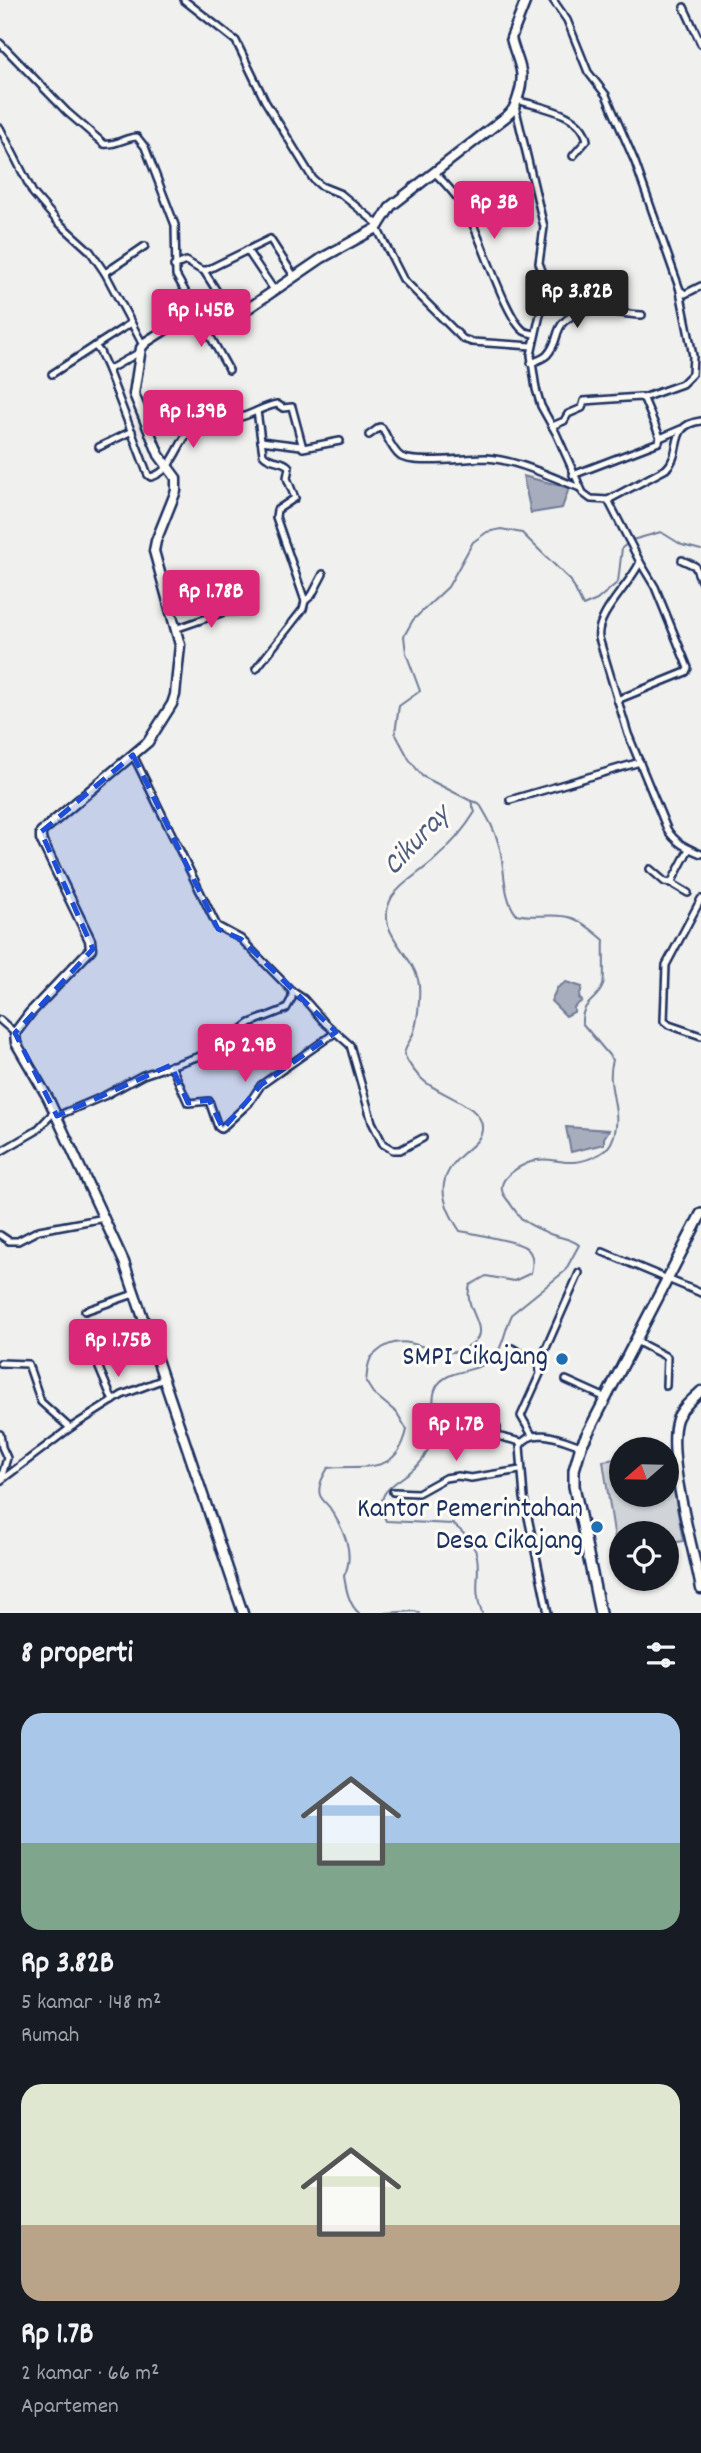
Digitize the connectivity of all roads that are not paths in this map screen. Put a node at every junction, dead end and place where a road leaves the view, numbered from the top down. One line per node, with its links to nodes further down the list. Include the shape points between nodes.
1 (184, 0): 11 (street, via 236,41 265,101 313,179 341,194)
2 (526, 0): 7 (street, via 511,38 523,73)
3 (553, 0): 20 (street, via 567,20 588,72 606,95)
4 (684, 7): 6 (street)
5 (0, 43): 14 (street, via 104,144 137,137 145,146 175,225)
6 (701, 44)
7 (516, 103): 9 (street, via 556,111 581,127 587,140); 10 (street, via 507,116); 25 (street, via 544,227 539,263 547,283)
8 (0, 128): 16 (street, via 33,192)
9 (573, 156)
10 (434, 172): 11 (street, via 391,206); 25 (street, via 469,215 518,324)
11 (378, 227): 17 (street); 27 (street, via 402,279 463,339)
12 (145, 246): 16 (street)
13 (247, 250): 15 (street); 17 (street, via 272,240); 19 (street)
14 (174, 266): 15 (street, via 186,261); 21 (street)
15 (204, 271): 23 (street)
16 (105, 273): 24 (street)
17 (294, 276): 19 (street)
18 (701, 286): 20 (street, via 685,294)
19 (274, 290): 23 (street)
20 (680, 290): 33 (street, via 694,356 692,374 682,384)
21 (196, 313): 23 (street, via 221,320); 28 (street, via 184,316); 31 (street)
22 (642, 316): 29 (street, via 585,311 562,323 547,355)
23 (234, 318)
24 (131, 323): 26 (street); 28 (street)
25 (534, 334): 27 (street)
26 (95, 346): 30 (street); 32 (street)
27 (532, 346): 29 (street)
28 (141, 348): 30 (street); 45 (street, via 134,394)
29 (531, 363): 36 (street, via 541,406)
30 (108, 370): 38 (street)
31 (229, 370)
32 (52, 374)
33 (643, 398): 36 (street, via 584,401 582,408); 40 (street)
34 (257, 411): 41 (street); 43 (street, via 278,404 292,407); 45 (street, via 234,419 226,416 198,422)
35 (701, 421): 37 (street)
36 (552, 426): 46 (street)
37 (681, 429): 40 (street); 48 (street, via 669,467)
38 (132, 431): 44 (street); 45 (street, via 148,475 160,474)
39 (369, 435): 47 (street, via 383,428 404,458 495,460)
40 (660, 438): 46 (street)
41 (261, 440): 43 (street); 53 (street, via 267,459 289,467 287,478 295,498 277,510 276,517)
42 (340, 441): 43 (street)
43 (301, 446)
44 (99, 447)
45 (167, 466): 55 (street, via 177,487 154,551)
46 (573, 475): 47 (street)
47 (580, 488): 48 (street, via 588,498)
48 (608, 500): 50 (street)
49 (682, 560): 52 (street, via 695,566)
50 (639, 562): 57 (street, via 597,629); 57 (street, via 655,587 688,668)
51 (323, 574): 53 (street)
52 (701, 581)
53 (305, 601): 56 (street)
54 (242, 611): 55 (street, via 224,612)
55 (176, 629): 58 (street, via 180,650 174,699 154,735)
56 (257, 669)
57 (617, 700): 59 (street)
58 (133, 755): 67 (street, via 216,926 239,937); 70 (street, via 41,832 91,948)
59 (640, 762): 60 (street); 61 (street, via 672,838)
60 (510, 800)
61 (689, 849): 62 (street); 64 (street)
62 (701, 854)
63 (650, 869): 64 (street)
64 (671, 883): 65 (street)
65 (688, 893)
66 (701, 899): 71 (street, via 666,965 664,1021)
67 (292, 991): 69 (street); 72 (street, via 283,1011 250,1023 215,1051)
68 (0, 1020): 70 (street)
69 (335, 1032): 72 (street, via 261,1085 221,1129 209,1101 188,1103); 74 (street, via 354,1050 372,1122 383,1144 400,1150)
70 (15, 1033): 73 (street, via 16,1043)
71 (701, 1036)
72 (171, 1065): 73 (street)
73 (55, 1114): 76 (street); 78 (street)
74 (423, 1138)
75 (0, 1142): 76 (street)
76 (2, 1151)
77 (701, 1214): 82 (main road)
78 (105, 1218): 79 (street, via 39,1230 18,1241); 84 (street)
79 (0, 1235)
80 (603, 1252): 82 (street)
81 (579, 1273): 89 (street)
82 (668, 1279): 83 (street); 86 (main road)
83 (701, 1293)
84 (134, 1294): 85 (street); 91 (street)
85 (85, 1311)
86 (636, 1341): 93 (street, via 667,1357); 95 (main road)
87 (512, 1348): 89 (street)
88 (0, 1363): 98 (street, via 29,1364 41,1402)
89 (539, 1364): 100 (street, via 540,1374 521,1416)
90 (99, 1368): 96 (street)
91 (164, 1379): 96 (street); 107 (street)
92 (566, 1380): 95 (street)
93 (667, 1387)
94 (701, 1391): 106 (street, via 680,1413 674,1440 674,1462)
95 (606, 1398): 102 (main road)
96 (113, 1401): 98 (street)
97 (445, 1416): 101 (street, via 497,1427 497,1436)
98 (70, 1427): 104 (street)
99 (0, 1434): 104 (street, via 7,1458)
100 (532, 1435): 101 (street); 102 (street)
101 (521, 1442): 103 (street)
102 (582, 1446): 109 (main road, via 574,1486)
103 (520, 1470): 105 (street, via 445,1478 418,1493); 108 (street)
104 (1, 1480)
105 (393, 1492)
106 (701, 1589)
107 (243, 1613)
108 (548, 1613)
109 (600, 1613)

